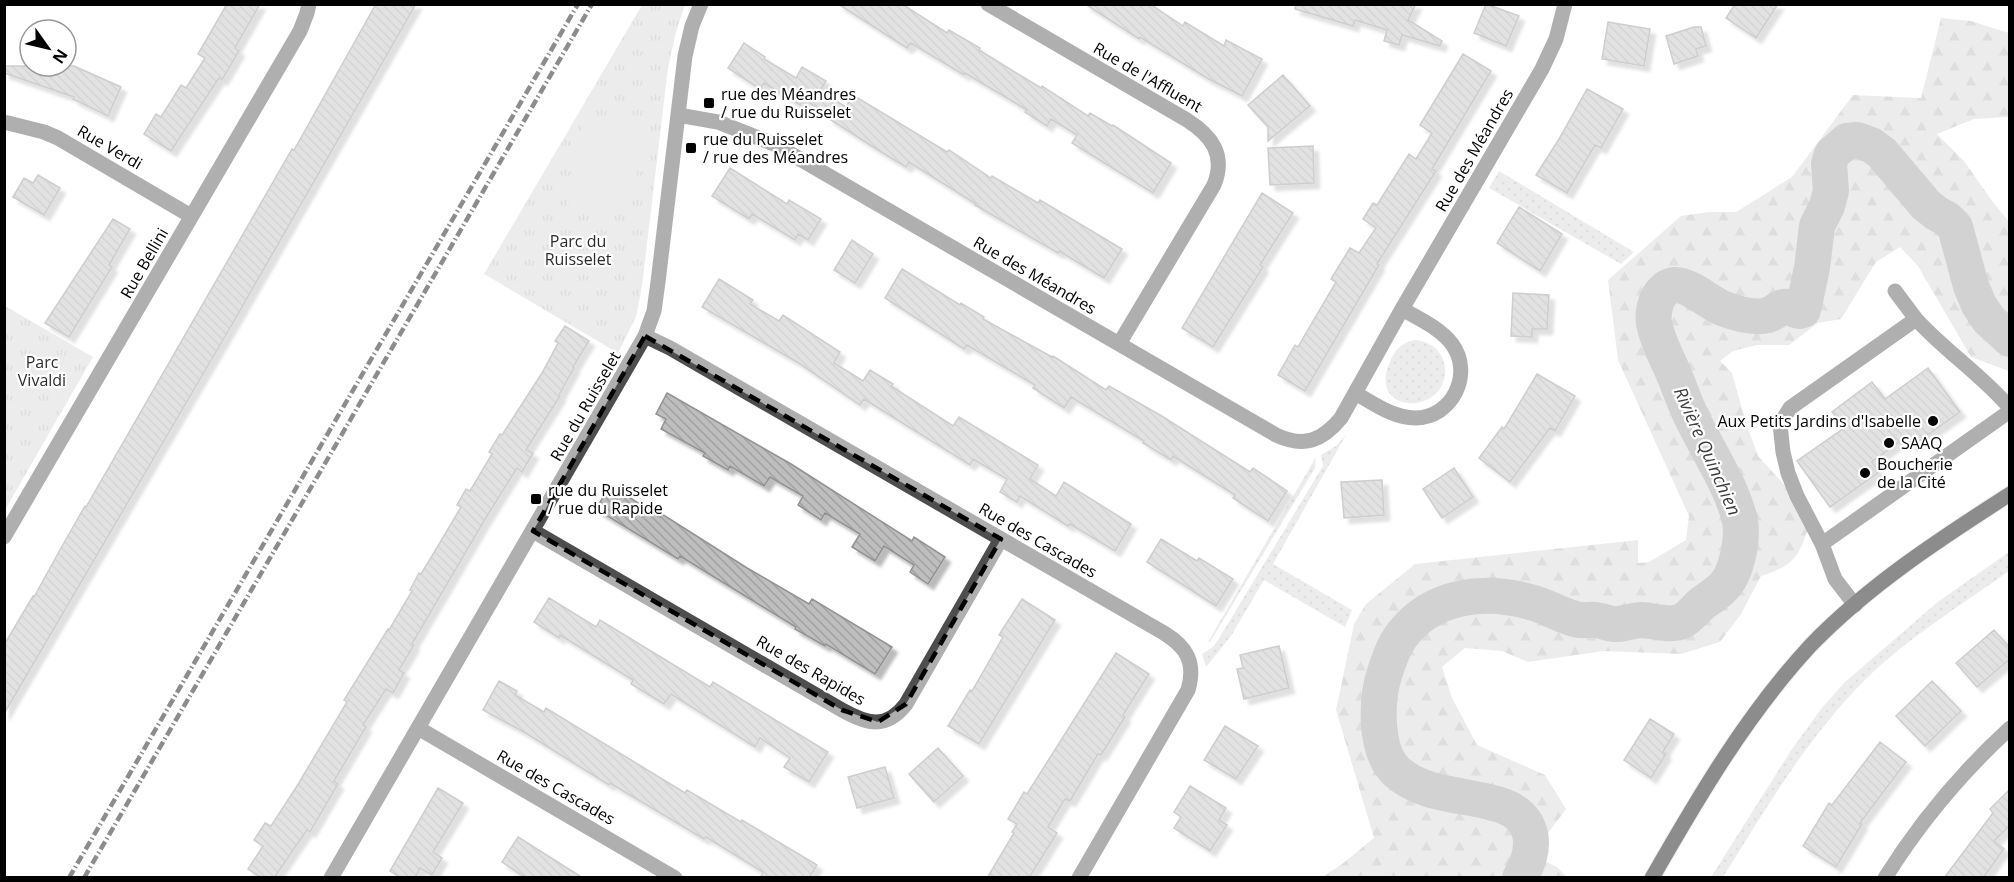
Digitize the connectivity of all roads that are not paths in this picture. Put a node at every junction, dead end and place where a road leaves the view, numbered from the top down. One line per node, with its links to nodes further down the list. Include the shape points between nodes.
1 (309, 4): 7 (street, Rue Bellini, via 300,31)
2 (701, 4): 5 (street, Rue du Ruisselet, via 685,56)
3 (1565, 4): 9 (street, Rue des Méandres, via 1556,39 1542,69)
4 (991, 5): 12 (street, Rue de l'Affluent, via 1195,125 1216,150 1218,170 1214,185)
5 (678, 115): 11 (street, Rue du Ruisselet, via 654,311); 12 (street, Rue des Méandres, via 718,122 774,144)
6 (4, 122): 7 (street, Rue Verdi, via 58,138)
7 (191, 216): 17 (street, Rue Bellini)
8 (1895, 291): 10 (street)
9 (1402, 309): 13 (street, Rue des Méandres); 13 (street, via 1453,345 1461,373 1453,398 1442,410 1414,418 1394,414)
10 (1916, 319): 14 (street); 19 (street, via 1790,408 1781,422 1788,473)
11 (645, 336): 16 (street, Rue du Ruisselet); 18 (street, Rue des Cascades)
12 (1119, 344): 13 (street, Rue des Méandres, via 1290,441 1305,442 1328,433)
13 (1355, 393)
14 (2010, 410): 19 (street)
15 (2010, 494): 20 (main road, via 1927,548)
16 (533, 531): 18 (street, Rue des Rapides, via 868,722 895,716 912,696); 21 (street, Rue du Ruisselet)
17 (4, 537)
18 (1001, 539): 25 (street, Rue des Cascades, via 1170,637 1191,665 1185,697)
19 (1822, 544): 20 (street, via 1835,579)
20 (1855, 605): 26 (main road, via 1811,646 1756,713 1708,783)
21 (418, 728): 23 (street, Rue du Ruisselet); 24 (street, Rue des Cascades)
22 (2010, 728): 27 (street, via 1944,796)
23 (331, 878)
24 (675, 878)
25 (1079, 878)
26 (1652, 878)
27 (1885, 878)

